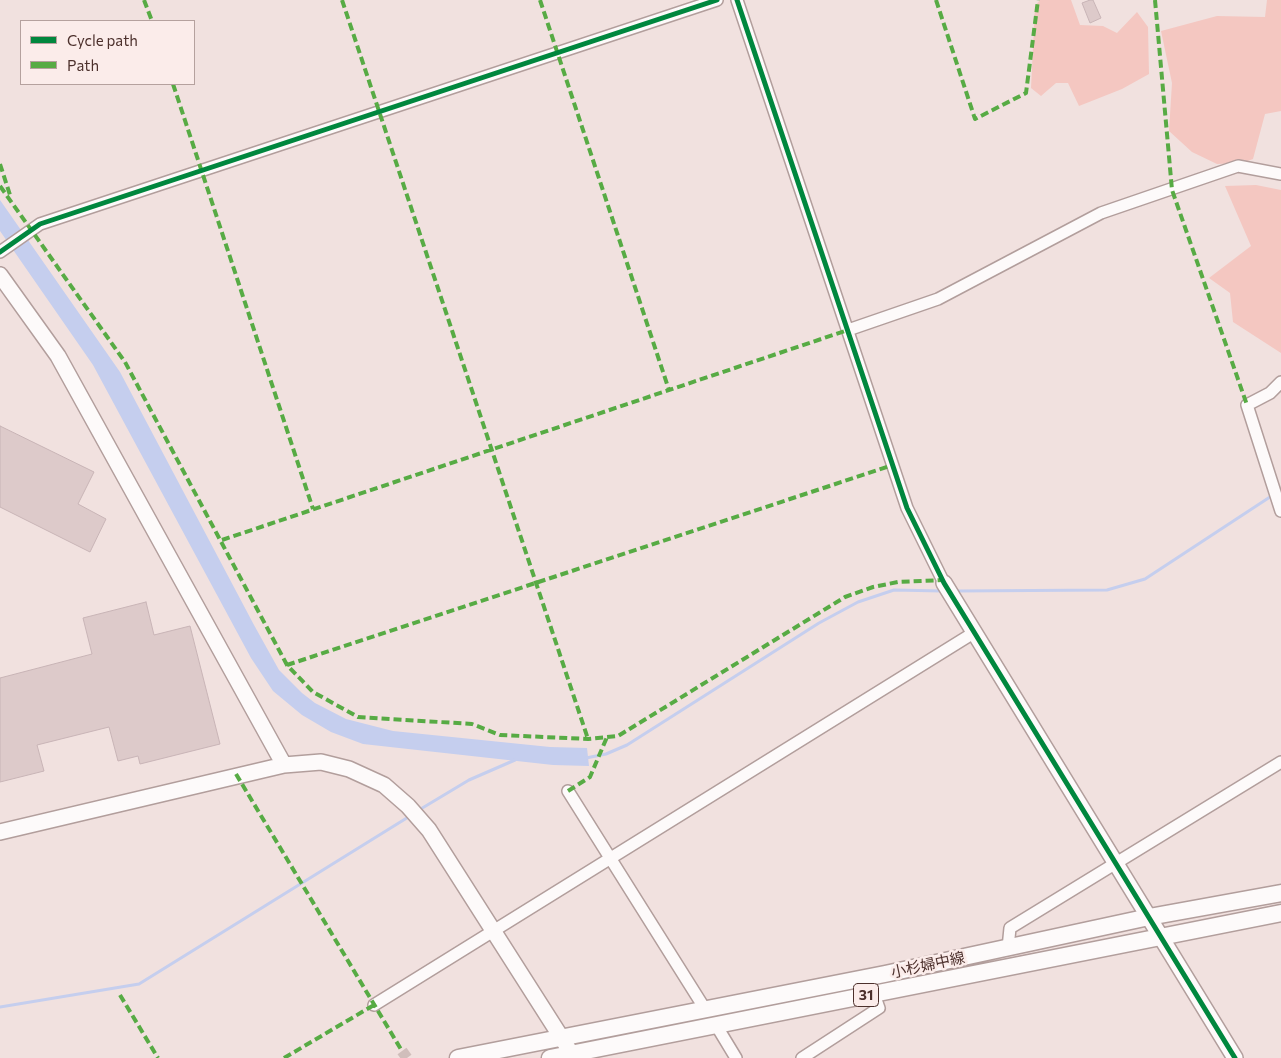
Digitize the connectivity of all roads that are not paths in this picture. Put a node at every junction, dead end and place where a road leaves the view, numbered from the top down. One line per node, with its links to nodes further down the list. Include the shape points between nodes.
1 (717, 0): 4 (street, via 40,224)
2 (737, 0): 6 (street)
3 (1281, 174): 6 (street, via 1238,166 1101,213 938,299)
4 (4, 249)
5 (0, 275): 12 (street, via 58,356)
6 (848, 330): 9 (street, via 907,508)
7 (1281, 382): 8 (street, via 1270,393 1247,405)
8 (1281, 511)
9 (944, 584): 10 (street)
10 (974, 632): 15 (street); 16 (street)
11 (1281, 762): 16 (street)
12 (284, 765): 14 (street); 20 (street, via 321,762 349,768 384,785 429,830)
13 (568, 790): 15 (street)
14 (0, 832)
15 (610, 858): 20 (street); 25 (street)
16 (1117, 863): 19 (street); 22 (street, via 1010,928)
17 (1281, 894): 19 (main road, 小杉婦中線 / 31)
18 (1281, 913): 21 (main road, 小杉婦中線 / 31)
19 (1149, 917): 21 (street); 22 (main road, 小杉婦中線 / 31)
20 (494, 931): 24 (street); 27 (street)
21 (1162, 938): 23 (main road, 小杉婦中線 / 31); 33 (street)
22 (1008, 948): 25 (main road, 小杉婦中線 / 31)
23 (874, 994): 26 (main road, 小杉婦中線 / 31); 32 (street, via 879,1008)
24 (374, 1004)
25 (705, 1009): 27 (main road, 小杉婦中線 / 31)
26 (716, 1025): 28 (main road, 小杉婦中線 / 31); 31 (street)
27 (561, 1037): 28 (street); 29 (main road, 小杉婦中線 / 31)
28 (573, 1056): 30 (main road, 小杉婦中線 / 31)
29 (458, 1058)
30 (550, 1058)
31 (736, 1058)
32 (802, 1058)
33 (1235, 1058)

